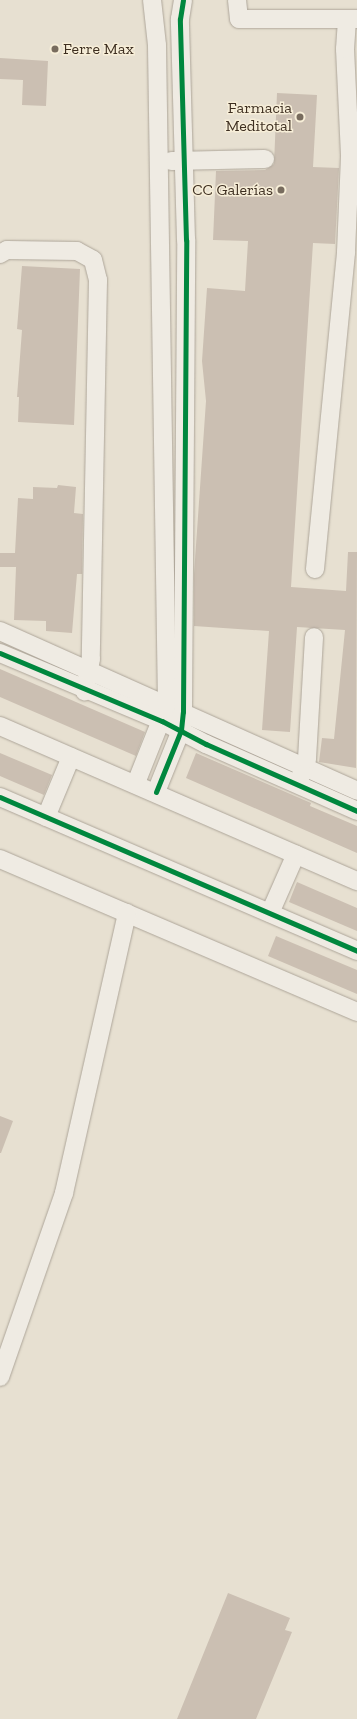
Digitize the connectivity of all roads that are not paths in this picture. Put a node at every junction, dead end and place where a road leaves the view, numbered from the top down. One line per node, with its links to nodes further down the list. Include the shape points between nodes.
1 (152, 0): 7 (street, via 157,45)
2 (184, 0): 5 (street, via 180,19)
3 (237, 0): 4 (street, via 238,19)
4 (352, 20): 9 (street, via 345,49 350,155 346,252)
5 (184, 159): 6 (street); 7 (street); 15 (street, via 186,255)
6 (265, 159)
7 (159, 163): 16 (street)
8 (0, 254): 13 (street, via 7,250 77,251 93,260 98,280)
9 (315, 569)
10 (0, 631): 13 (street)
11 (314, 637): 20 (street, via 307,759)
12 (0, 653): 14 (street)
13 (90, 672): 14 (street); 16 (street)
14 (85, 691): 16 (street)
15 (183, 712): 16 (street); 18 (street); 20 (street)
16 (164, 713): 18 (street); 21 (street)
17 (0, 726): 19 (street)
18 (181, 730): 20 (street); 23 (street)
19 (71, 757): 21 (street); 26 (street)
20 (300, 777): 22 (street); 25 (street)
21 (136, 784): 23 (street)
22 (357, 791)
23 (156, 792): 27 (street)
24 (0, 797): 26 (street)
25 (357, 811)
26 (46, 817): 31 (street)
27 (296, 854): 29 (street); 31 (street)
28 (0, 859): 30 (street)
29 (357, 881)
30 (127, 913): 33 (street); 34 (street, via 64,1193)
31 (270, 914): 32 (street)
32 (357, 951)
33 (357, 1012)
34 (0, 1377)

